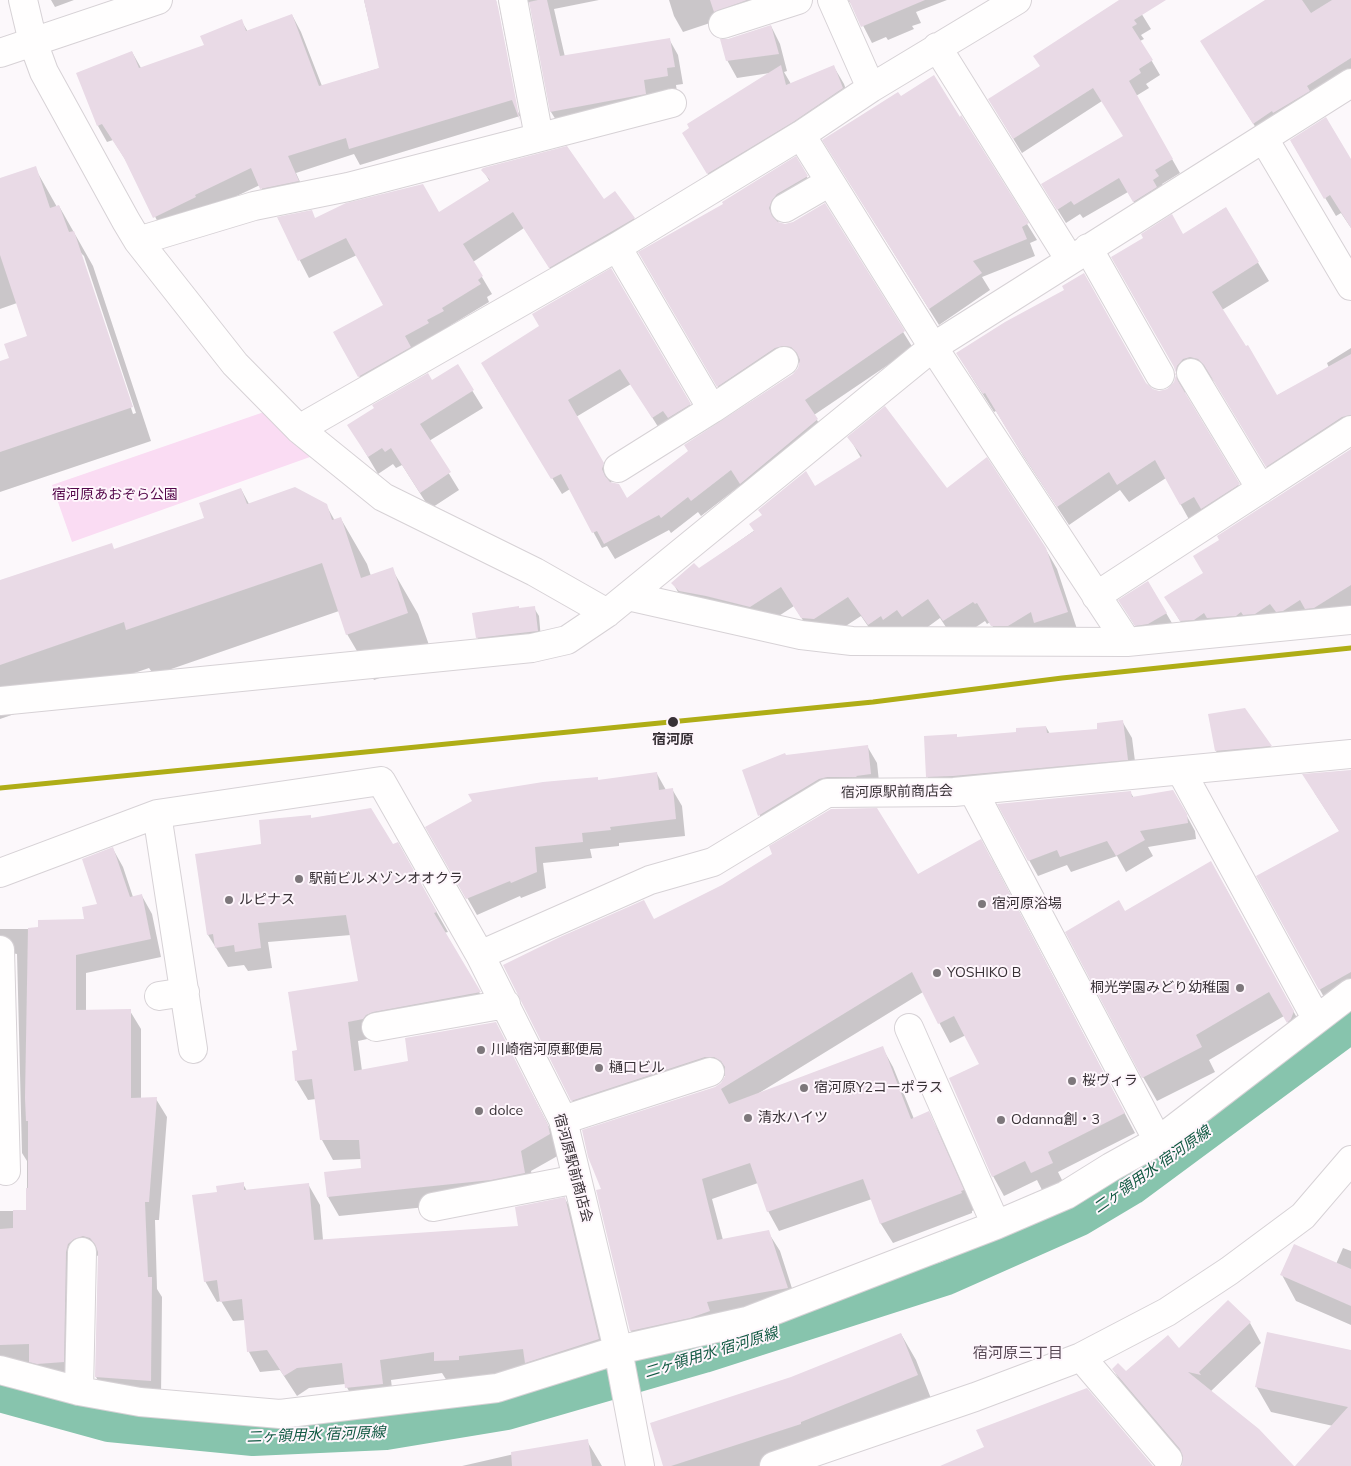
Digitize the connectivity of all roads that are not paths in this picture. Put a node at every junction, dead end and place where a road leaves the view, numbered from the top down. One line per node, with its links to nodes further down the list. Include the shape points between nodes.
1 (23, 0): 8 (street)
2 (158, 0): 8 (street)
3 (513, 0): 15 (street)
4 (798, 0): 7 (street)
5 (832, 0): 12 (street)
6 (1011, 2): 9 (street)
7 (723, 24)
8 (33, 42): 10 (street); 19 (street, via 44,72)
9 (937, 47): 12 (street); 21 (street)
10 (0, 53)
11 (1351, 83): 16 (street)
12 (871, 88): 14 (street)
13 (672, 102): 15 (street)
14 (801, 135): 17 (street); 20 (street)
15 (539, 137): 19 (street, via 348,186 254,206)
16 (1264, 139): 21 (street); 22 (street)
17 (830, 182): 18 (street); 23 (street)
18 (785, 208)
19 (138, 241): 28 (street, via 235,364)
20 (617, 247): 27 (street); 28 (street)
21 (1079, 254): 23 (street); 26 (street)
22 (1351, 286)
23 (934, 347): 32 (street); 33 (street)
24 (784, 361): 27 (street)
25 (1191, 373): 31 (street)
26 (1160, 375)
27 (712, 409): 30 (street)
28 (299, 429): 34 (street, via 383,497 535,572)
29 (1351, 430): 31 (street)
30 (618, 468)
31 (1261, 489): 33 (street)
32 (628, 596): 34 (street); 36 (street, via 801,635 852,641)
33 (1096, 596): 36 (street)
34 (607, 613): 37 (street, via 567,640 532,648)
35 (1351, 620): 36 (street)
36 (1127, 642)
37 (0, 701)
38 (1351, 754): 39 (street, 宿河原駅前商店会)
39 (1181, 770): 40 (street, 宿河原駅前商店会); 47 (street)
40 (973, 791): 44 (street, 宿河原駅前商店会, via 827,793 713,862 650,880); 53 (street)
41 (157, 814): 42 (street); 44 (street, 宿河原駅前商店会, via 381,781); 50 (street, via 172,994)
42 (0, 873)
43 (0, 950): 55 (street)
44 (480, 955): 46 (street, 宿河原駅前商店会)
45 (1351, 993): 47 (street)
46 (506, 1004): 48 (street); 52 (street, 宿河原駅前商店会)
47 (1316, 1018): 53 (street)
48 (376, 1027)
49 (909, 1028): 58 (street)
50 (194, 1049)
51 (710, 1072): 52 (street)
52 (563, 1120): 56 (street, 宿河原駅前商店会)
53 (1158, 1141): 58 (street, via 1066,1195)
54 (1351, 1160): 60 (street, via 1303,1216 1229,1271 1167,1312)
55 (6, 1171)
56 (577, 1179): 57 (street); 61 (street, 宿河原駅前商店会)
57 (432, 1207)
58 (996, 1225): 61 (street, via 747,1321)
59 (82, 1252): 63 (street)
60 (1081, 1357): 64 (street); 66 (street)
61 (620, 1358): 63 (street, via 497,1388 280,1414 140,1402); 65 (street, 宿河原駅前商店会)
62 (0, 1370): 63 (street)
63 (78, 1391)
64 (1168, 1459)
65 (640, 1466)
66 (774, 1466)

